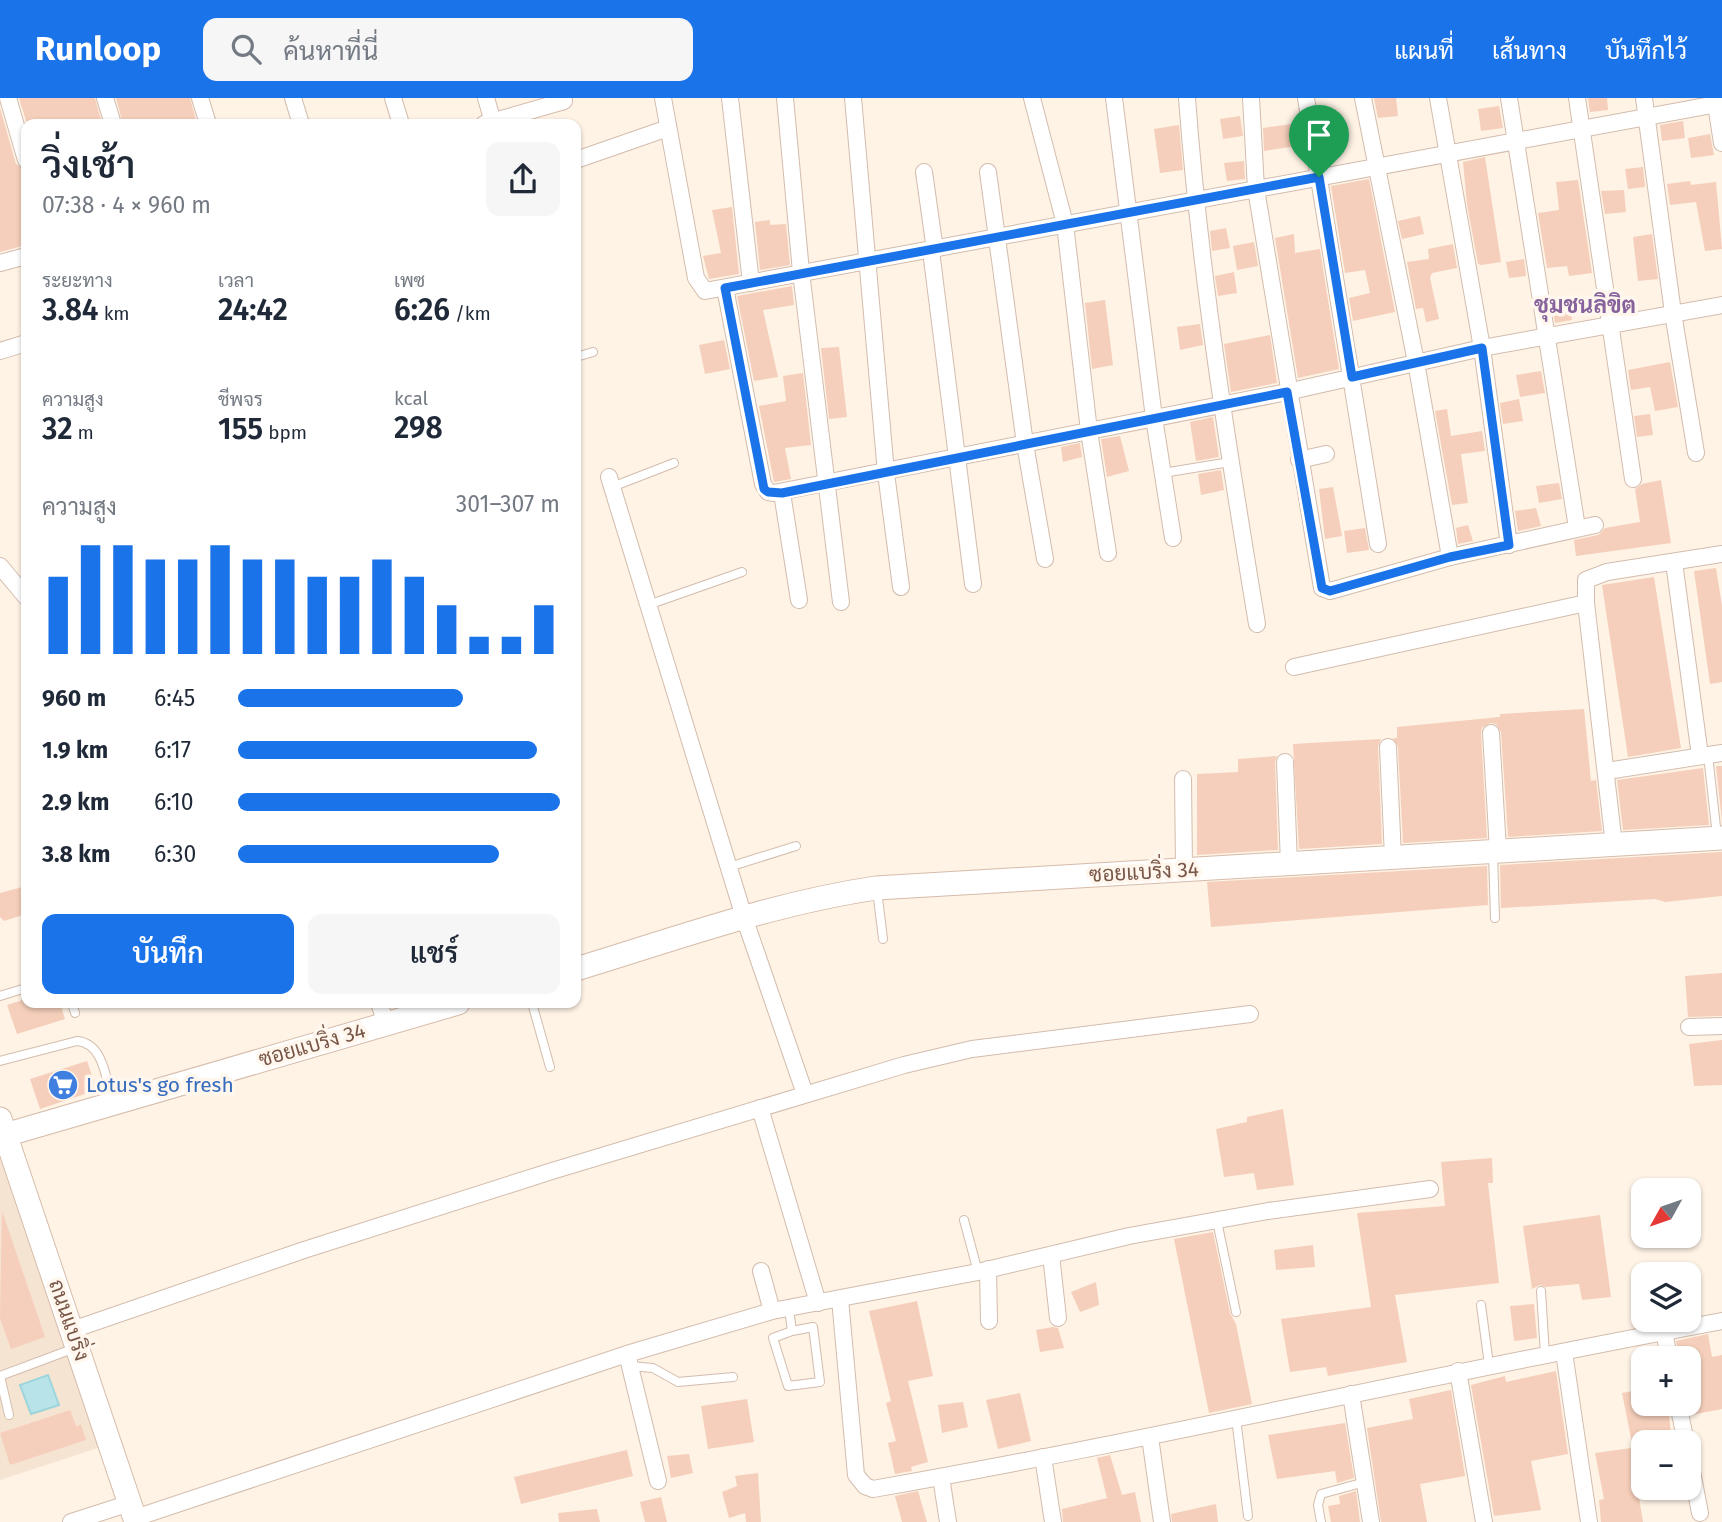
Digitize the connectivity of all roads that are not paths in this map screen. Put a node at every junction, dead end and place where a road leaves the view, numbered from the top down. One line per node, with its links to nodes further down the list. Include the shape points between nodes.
1 (8, 98): 33 (street)
2 (105, 98): 24 (street)
3 (200, 98): 25 (street)
4 (293, 98): 26 (street)
5 (393, 98): 27 (street)
6 (486, 98): 28 (street)
7 (663, 98): 31 (street)
8 (730, 98): 51 (street)
9 (785, 98): 50 (street)
10 (853, 98): 48 (street)
11 (1032, 98): 44 (street)
12 (1114, 98): 43 (street)
13 (1187, 98): 42 (street)
14 (1251, 98): 41 (street)
15 (1306, 98): 40 (street)
16 (1363, 98): 37 (street)
17 (1438, 98): 35 (street)
18 (1509, 98): 32 (street)
19 (1577, 98): 30 (street)
20 (1644, 98): 23 (street)
21 (564, 101): 29 (street)
22 (1718, 102): 23 (street); 34 (street)
23 (1647, 116): 30 (street); 54 (street)
24 (111, 119)
25 (206, 119)
26 (299, 119)
27 (399, 119)
28 (489, 119)
29 (503, 119)
30 (1580, 127): 32 (street); 55 (street)
31 (668, 128): 36 (street); 52 (street, via 697,283 705,291)
32 (1514, 140): 35 (street); 56 (street)
33 (21, 143)
34 (1722, 144)
35 (1447, 152): 37 (street); 58 (street)
36 (581, 158)
37 (1378, 166): 40 (street); 62 (street)
38 (924, 172): 46 (street)
39 (988, 172): 45 (street)
40 (1319, 177): 41 (street); 63 (street)
41 (1256, 189): 42 (street); 64 (street)
42 (1194, 201): 43 (street); 65 (street)
43 (1129, 213): 44 (street); 66 (street)
44 (1065, 224): 45 (street); 67 (street)
45 (998, 238): 46 (street); 68 (street)
46 (933, 250): 48 (street); 71 (street)
47 (21, 257): 49 (street)
48 (866, 262): 50 (street); 76 (street)
49 (0, 263)
50 (801, 272): 51 (street); 79 (street)
51 (751, 283): 52 (street)
52 (725, 288): 80 (street, via 763,484 768,492)
53 (1722, 305): 54 (street)
54 (1673, 313): 55 (street); 69 (street)
55 (1610, 325): 56 (street); 77 (street)
56 (1546, 337): 58 (street); 82 (street)
57 (21, 345): 59 (street)
58 (1482, 348): 62 (street); 85 (street)
59 (0, 351)
60 (593, 352): 61 (lane)
61 (581, 356)
62 (1416, 362): 63 (street); 88 (street)
63 (1352, 377): 64 (street); 84 (street)
64 (1287, 392): 65 (street); 72 (street)
65 (1221, 404): 66 (street); 73 (street)
66 (1154, 418): 67 (street); 75 (street)
67 (1088, 431): 68 (street); 86 (street)
68 (1025, 444): 71 (street); 89 (street)
69 (1696, 453)
70 (1326, 454): 72 (street)
71 (955, 457): 76 (street); 93 (street)
72 (1299, 460): 88 (street, via 1319,581 1326,591)
73 (1230, 462): 75 (lane); 100 (street)
74 (674, 463): 78 (lane)
75 (1163, 472): 83 (street)
76 (886, 473): 79 (street); 94 (street)
77 (1633, 479)
78 (610, 482): 99 (street)
79 (825, 484): 80 (street); 97 (street)
80 (782, 493): 96 (street)
81 (1595, 525): 82 (street)
82 (1577, 528): 85 (street)
83 (1173, 538)
84 (1378, 544)
85 (1509, 545): 88 (street)
86 (1108, 553)
87 (1722, 554): 90 (street)
88 (1450, 557)
89 (1045, 559)
90 (1674, 562): 98 (street, via 1595,574 1586,580); 104 (street)
91 (0, 566): 95 (street)
92 (743, 572): 99 (lane)
93 (973, 584)
94 (901, 587)
95 (21, 591)
96 (799, 600)
97 (841, 602)
98 (1586, 603): 101 (street); 106 (street)
99 (648, 605): 114 (street)
100 (1257, 624)
101 (1294, 667)
102 (1491, 733): 111 (street)
103 (1388, 747): 112 (street)
104 (1710, 755): 106 (street); 108 (lane)
105 (1285, 762): 113 (street)
106 (1607, 771): 109 (street)
107 (1183, 779): 115 (street)
108 (1720, 839): 109 (street, ซอยแบริ่ง 34)
109 (1614, 845): 111 (street, ซอยแบริ่ง 34)
110 (796, 846): 114 (lane)
111 (1496, 851): 112 (street, ซอยแบริ่ง 34); 118 (lane)
112 (1393, 857): 113 (street, ซอยแบริ่ง 34)
113 (1289, 863): 115 (street, ซอยแบริ่ง 34)
114 (729, 867): 117 (street)
115 (1184, 869): 116 (street, ซอยแบริ่ง 34)
116 (876, 888): 117 (street, ซอยแบริ่ง 34); 119 (lane)
117 (744, 917): 120 (street, ซอยแบริ่ง 34); 133 (street)
118 (1495, 918)
119 (883, 939)
120 (581, 967)
121 (21, 990): 122 (lane)
122 (0, 996)
123 (74, 1008): 126 (lane)
124 (420, 1008): 127 (street, ซอยแบริ่ง 34)
125 (533, 1008): 132 (lane)
126 (75, 1013)
127 (382, 1013): 134 (street, ซอยแบริ่ง 34)
128 (1250, 1014): 133 (street, via 972,1049)
129 (1722, 1026): 130 (street)
130 (1689, 1027)
131 (0, 1061): 134 (lane, via 86,1041 99,1055)
132 (550, 1067)
133 (805, 1094): 135 (street)
134 (113, 1104): 136 (street, ซอยแบริ่ง 34)
135 (760, 1108): 145 (street); 155 (street, via 304,1250)
136 (3, 1127): 155 (street, ถนนแบริ่ง)
137 (1430, 1189): 139 (street)
138 (964, 1220): 142 (lane)
139 (1217, 1221): 140 (street); 148 (lane)
140 (1051, 1255): 142 (street); 149 (street)
141 (761, 1271): 147 (street)
142 (983, 1271): 144 (street); 150 (street)
143 (1541, 1292): 157 (lane)
144 (839, 1299): 145 (street); 168 (street, via 856,1475 873,1489)
145 (818, 1303): 147 (street)
146 (1482, 1305): 159 (lane)
147 (780, 1310): 153 (lane); 158 (street)
148 (1236, 1312)
149 (1058, 1318)
150 (989, 1321)
151 (1722, 1321): 152 (street)
152 (1701, 1322)
153 (792, 1331): 153 (lane, via 813,1327 820,1382 788,1386 773,1338)
154 (1637, 1332): 156 (street)
155 (75, 1338): 161 (lane); 173 (street, ถนนแบริ่ง)
156 (1564, 1352): 157 (street); 182 (street)
157 (1545, 1355): 159 (street)
158 (628, 1360): 162 (lane, via 678,1382); 169 (street); 173 (street)
159 (1489, 1365): 160 (street)
160 (1458, 1371): 163 (street); 181 (street)
161 (0, 1376): 164 (lane)
162 (733, 1377)
163 (1351, 1394): 165 (street); 170 (street)
164 (9, 1415)
165 (1236, 1418): 166 (street); 174 (lane)
166 (1150, 1437): 167 (street); 178 (street)
167 (1043, 1457): 168 (street); 177 (street)
168 (940, 1477): 176 (street)
169 (658, 1481)
170 (1365, 1482): 179 (lane, via 1321,1494); 180 (street)
171 (1697, 1500): 172 (street)
172 (1700, 1513)
173 (134, 1514): 175 (street)
174 (1248, 1516)
175 (71, 1522)
176 (948, 1522)
177 (1053, 1522)
178 (1162, 1522)
179 (1321, 1522)
180 (1371, 1522)
181 (1484, 1522)
182 (1589, 1522)

